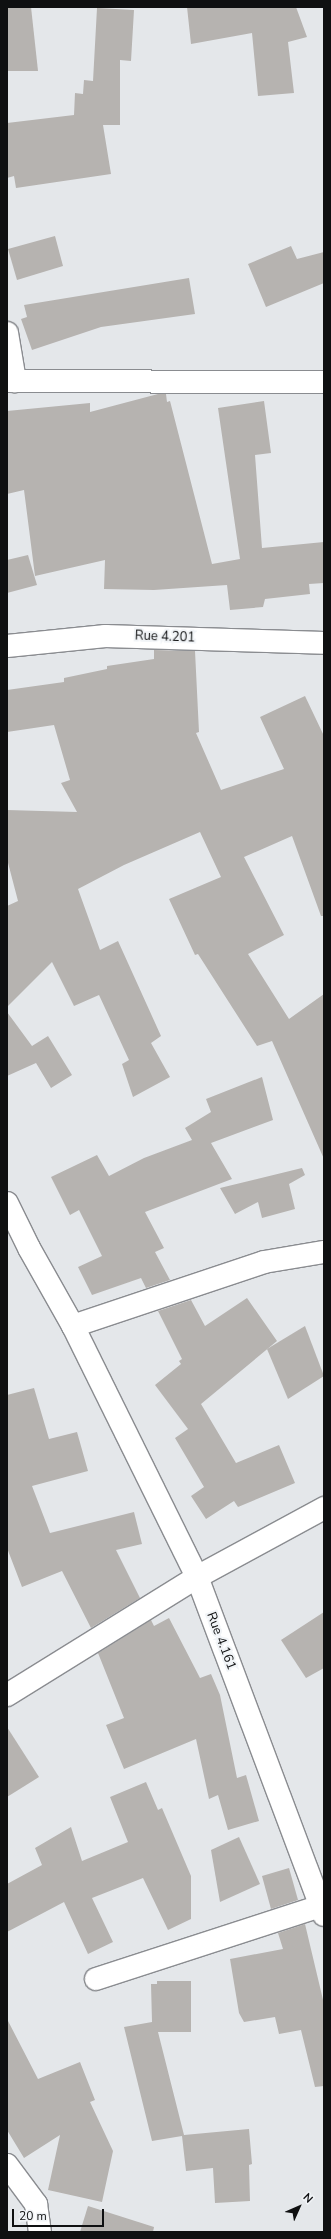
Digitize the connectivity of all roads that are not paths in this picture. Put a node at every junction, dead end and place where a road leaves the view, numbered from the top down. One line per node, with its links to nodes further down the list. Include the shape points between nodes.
1 (7, 333): 2 (street)
2 (11, 381): 3 (street)
3 (324, 382)
4 (324, 643): 5 (street, Rue 4.201, via 105,636)
5 (7, 646)
6 (7, 1202): 8 (street, Rue 4.161, via 29,1248)
7 (324, 1252): 8 (street, via 264,1262)
8 (73, 1326): 10 (street, Rue 4.161)
9 (324, 1508): 10 (street)
10 (197, 1577): 11 (street); 12 (street, Rue 4.161)
11 (7, 1695)
12 (322, 1910): 13 (street)
13 (96, 1979)
14 (7, 2165): 15 (street, via 36,2204)
15 (40, 2232)

